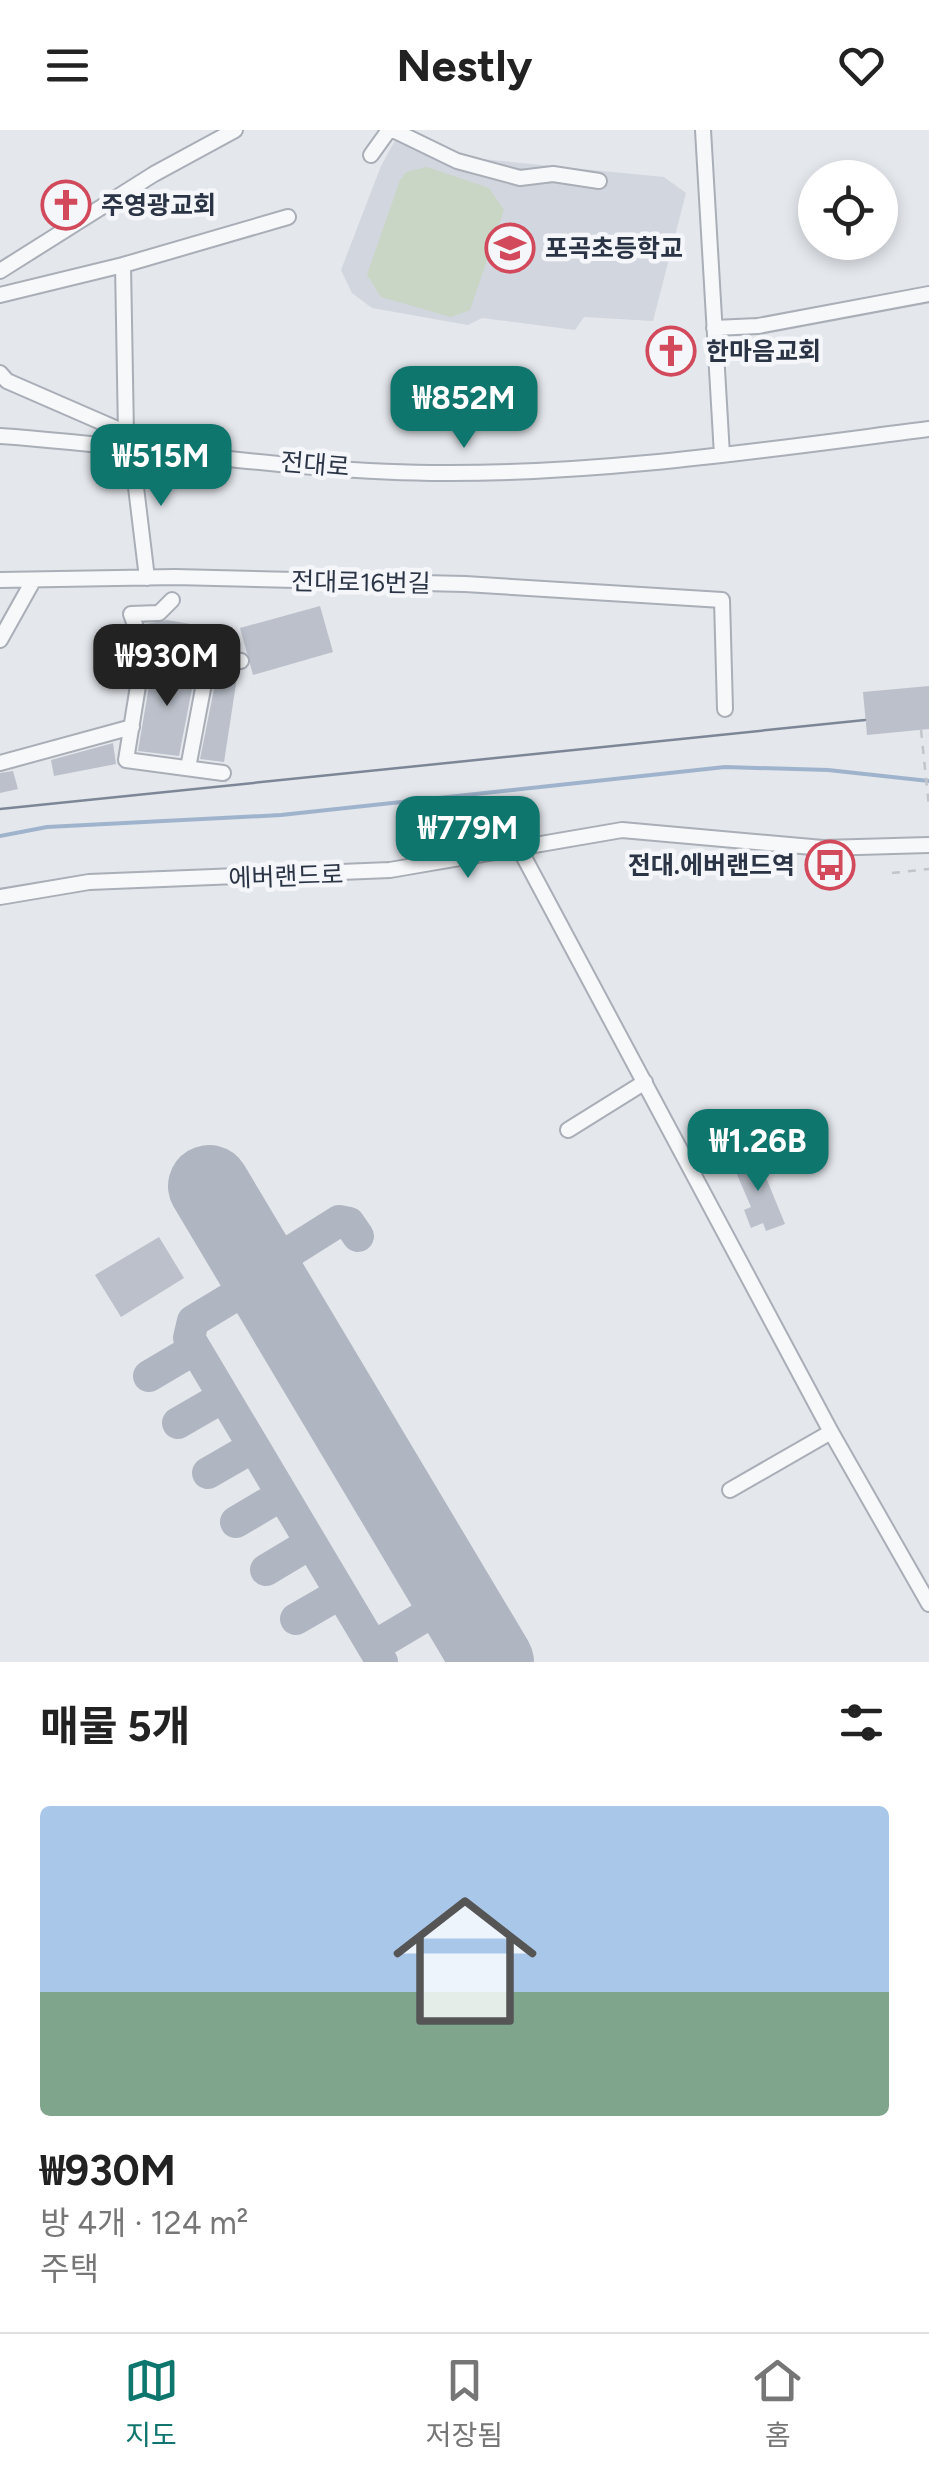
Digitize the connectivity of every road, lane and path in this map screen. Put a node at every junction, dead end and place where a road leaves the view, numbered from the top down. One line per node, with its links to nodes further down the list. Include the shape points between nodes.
1 (235, 130): 8 (street)
2 (391, 130): 4 (street); 5 (street, via 457,161 520,178 553,174)
3 (702, 130): 11 (street)
4 (372, 155)
5 (599, 182)
6 (288, 217): 7 (street)
7 (123, 265): 9 (street); 15 (street)
8 (0, 271)
9 (0, 294)
10 (929, 294): 11 (street, via 773,324)
11 (714, 328): 16 (street)
12 (0, 373): 15 (street)
13 (929, 430): 16 (street, 전대로)
14 (0, 436): 15 (street, 전대로)
15 (129, 440): 16 (street, 전대로, via 184,452 428,473); 17 (street)
16 (722, 455)
17 (148, 578): 19 (street, 전대로16번길); 25 (street, 전대로16번길, via 465,584 722,600)
18 (0, 580): 19 (street, 전대로16번길)
19 (33, 581): 21 (street)
20 (172, 600): 22 (street, via 159,613 130,614)
21 (0, 640)
22 (144, 649): 23 (street); 26 (street)
23 (208, 657): 24 (street); 29 (street)
24 (241, 661)
25 (725, 709)
26 (132, 728): 28 (street); 29 (street, via 126,760)
27 (921, 730): 31 (path)
28 (0, 763)
29 (188, 768): 30 (street)
30 (223, 772)
31 (929, 807)
32 (929, 845): 33 (street, 에버랜드로, via 824,848 622,830)
33 (518, 846): 36 (street, 에버랜드로, via 390,870 89,882); 37 (street)
34 (929, 868): 35 (path)
35 (892, 872)
36 (0, 897)
37 (646, 1082): 38 (street); 39 (street)
38 (568, 1130)
39 (831, 1432): 40 (street); 41 (street)
40 (730, 1490)
41 (929, 1604)

